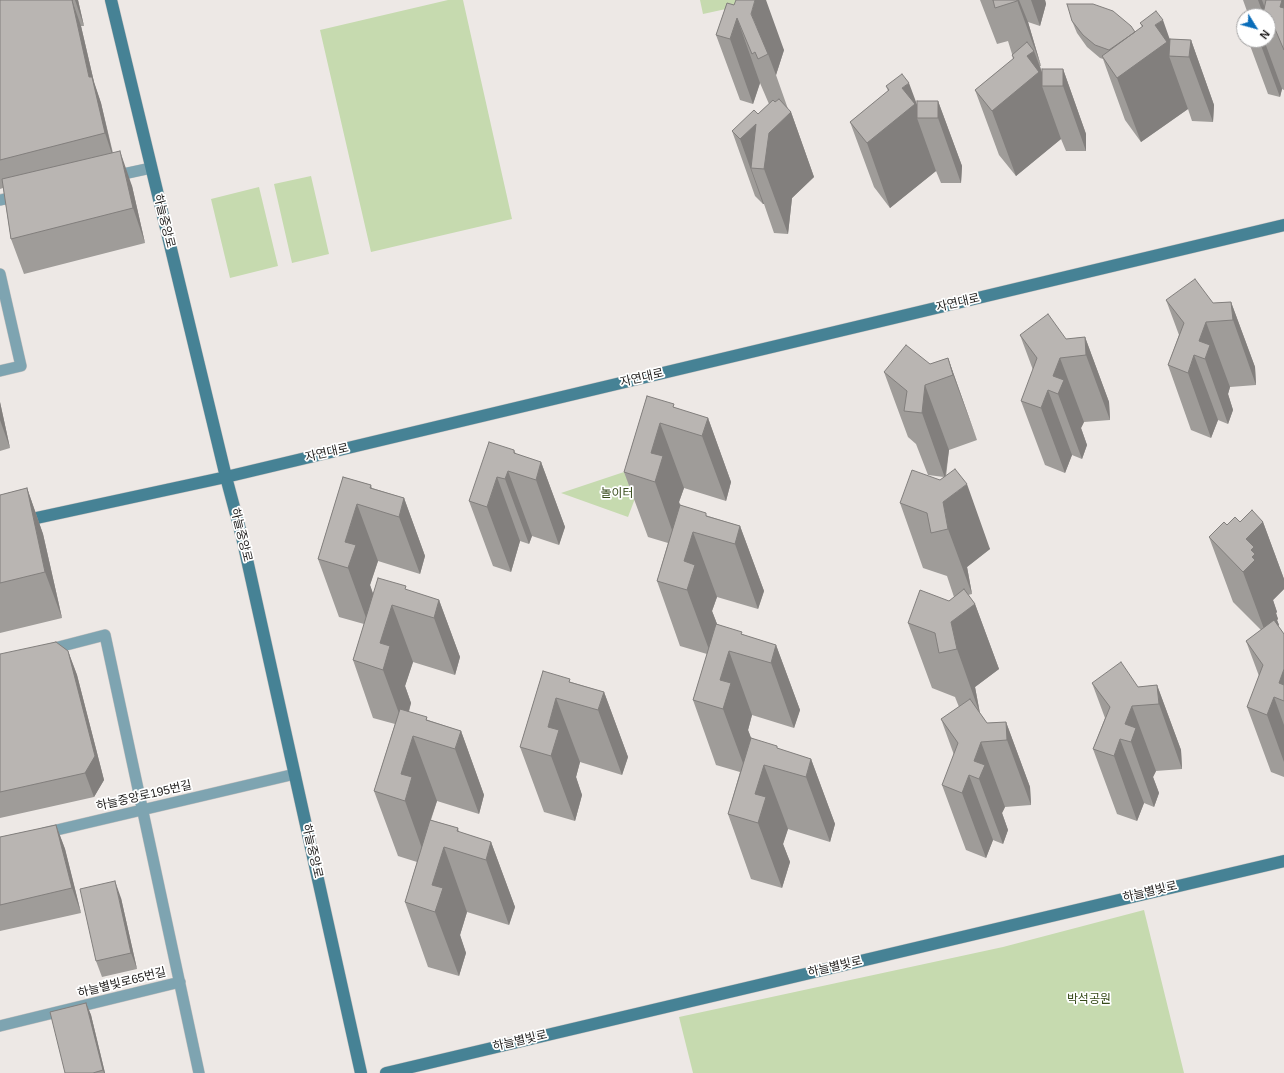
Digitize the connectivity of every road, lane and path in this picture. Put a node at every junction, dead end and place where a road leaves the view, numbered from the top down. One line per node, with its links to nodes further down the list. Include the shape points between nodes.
1 (111, 0): 2 (street, 하늘중앙로)
2 (151, 168): 3 (street); 9 (street, 하늘중앙로)
3 (106, 177)
4 (30, 194): 5 (street)
5 (0, 200)
6 (1284, 226): 9 (street, 자연대로)
7 (0, 274): 8 (street, via 21,366)
8 (0, 371)
9 (226, 477): 10 (street, 자연대로); 12 (street, 하늘중앙로, via 242,537)
10 (0, 526)
11 (38, 652): 13 (street, via 105,635)
12 (295, 774): 13 (street, 하늘중앙로195번길); 19 (street, 하늘중앙로)
13 (142, 810): 14 (street, 하늘중앙로195번길); 16 (street)
14 (30, 836)
15 (1284, 861): 20 (street, 하늘별빛로)
16 (180, 982): 17 (street, 하늘별빛로65번길); 18 (street)
17 (0, 1026)
18 (199, 1073)
19 (361, 1073)
20 (386, 1073)

